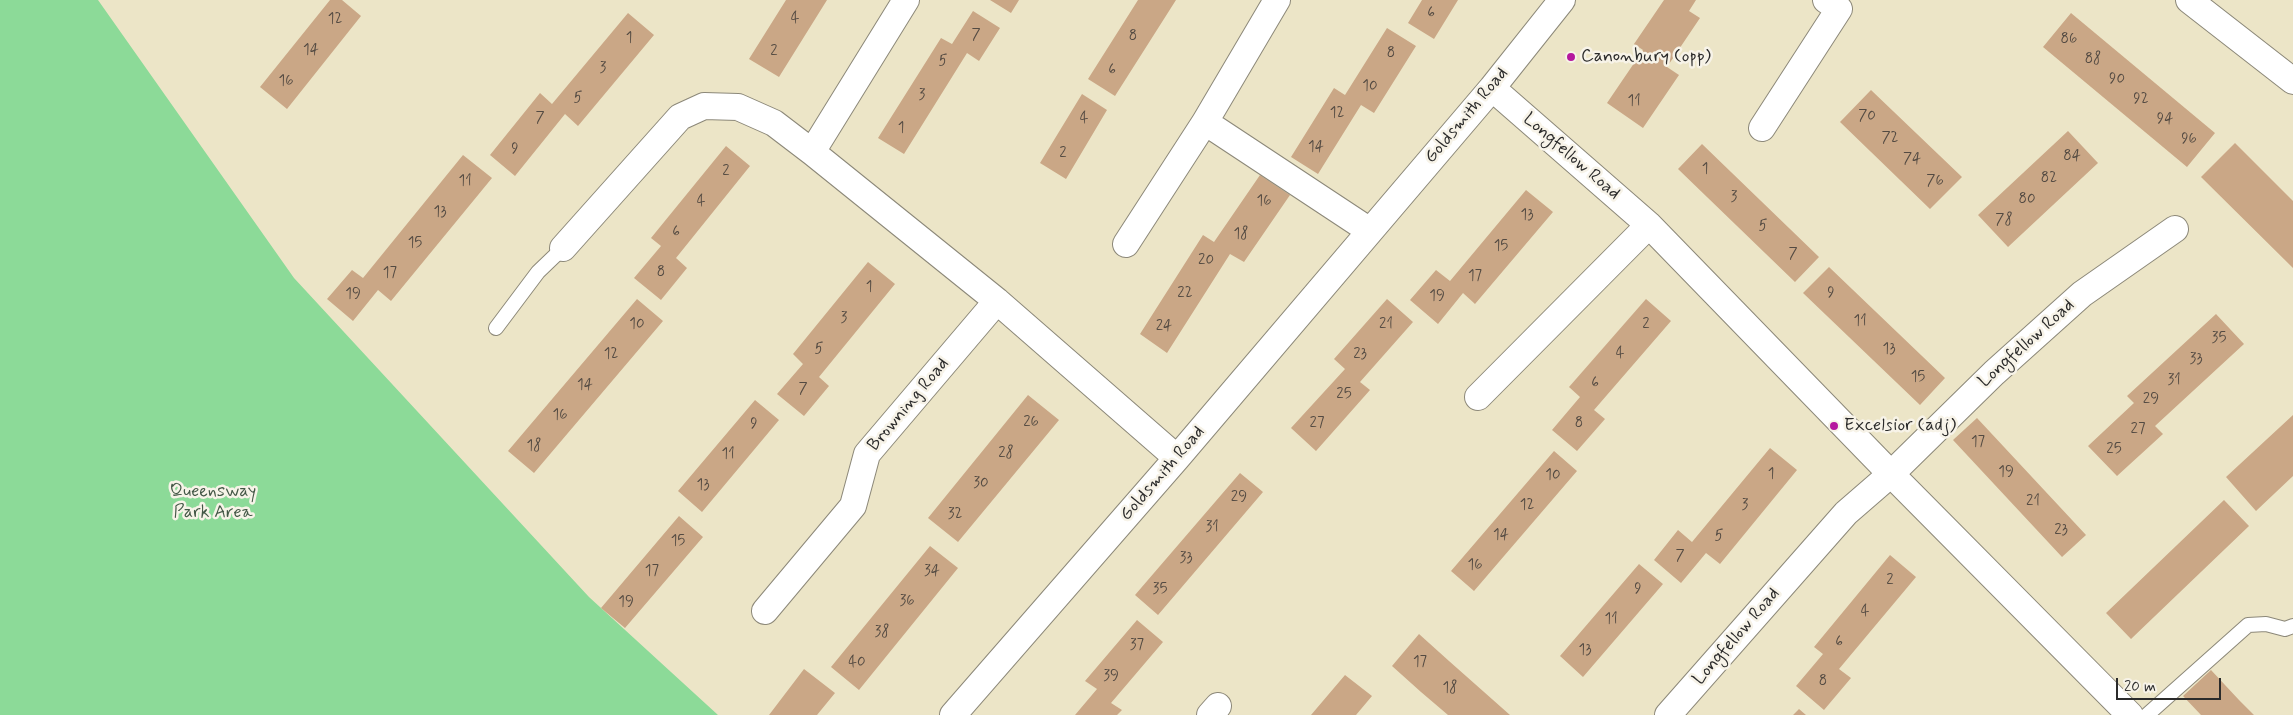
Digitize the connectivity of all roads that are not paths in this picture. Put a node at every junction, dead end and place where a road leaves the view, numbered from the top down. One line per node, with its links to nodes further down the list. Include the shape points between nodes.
1 (906, 0): 10 (street)
2 (1277, 0): 8 (street)
3 (1562, 0): 7 (street, Goldsmith Road)
4 (1826, 0): 9 (street, via 1839,9)
5 (2191, 1): 6 (street)
6 (2293, 81)
7 (1492, 88): 11 (street, Longfellow Road); 13 (street, Goldsmith Road)
8 (1205, 122): 13 (street); 14 (street)
9 (1762, 128)
10 (812, 152): 15 (street, via 774,123 738,107 704,106 680,117); 16 (street)
11 (1649, 225): 18 (street); 20 (street, Longfellow Road)
12 (2175, 229): 20 (street, Longfellow Road, via 2082,294 1994,373)
13 (1370, 230): 19 (street, Goldsmith Road)
14 (1126, 244)
15 (563, 248): 17 (lane, via 538,272)
16 (997, 301): 19 (street); 21 (street, Browning Road, via 867,454 853,506)
17 (496, 328)
18 (1478, 397)
19 (1177, 458): 23 (street, Goldsmith Road)
20 (1891, 474): 24 (street, Longfellow Road, via 1846,513); 25 (street, Longfellow Road)
21 (765, 611)
22 (2293, 626): 26 (lane, via 2285,629 2248,624)
23 (953, 715)
24 (1668, 715)
25 (2130, 715)
26 (2147, 715)

